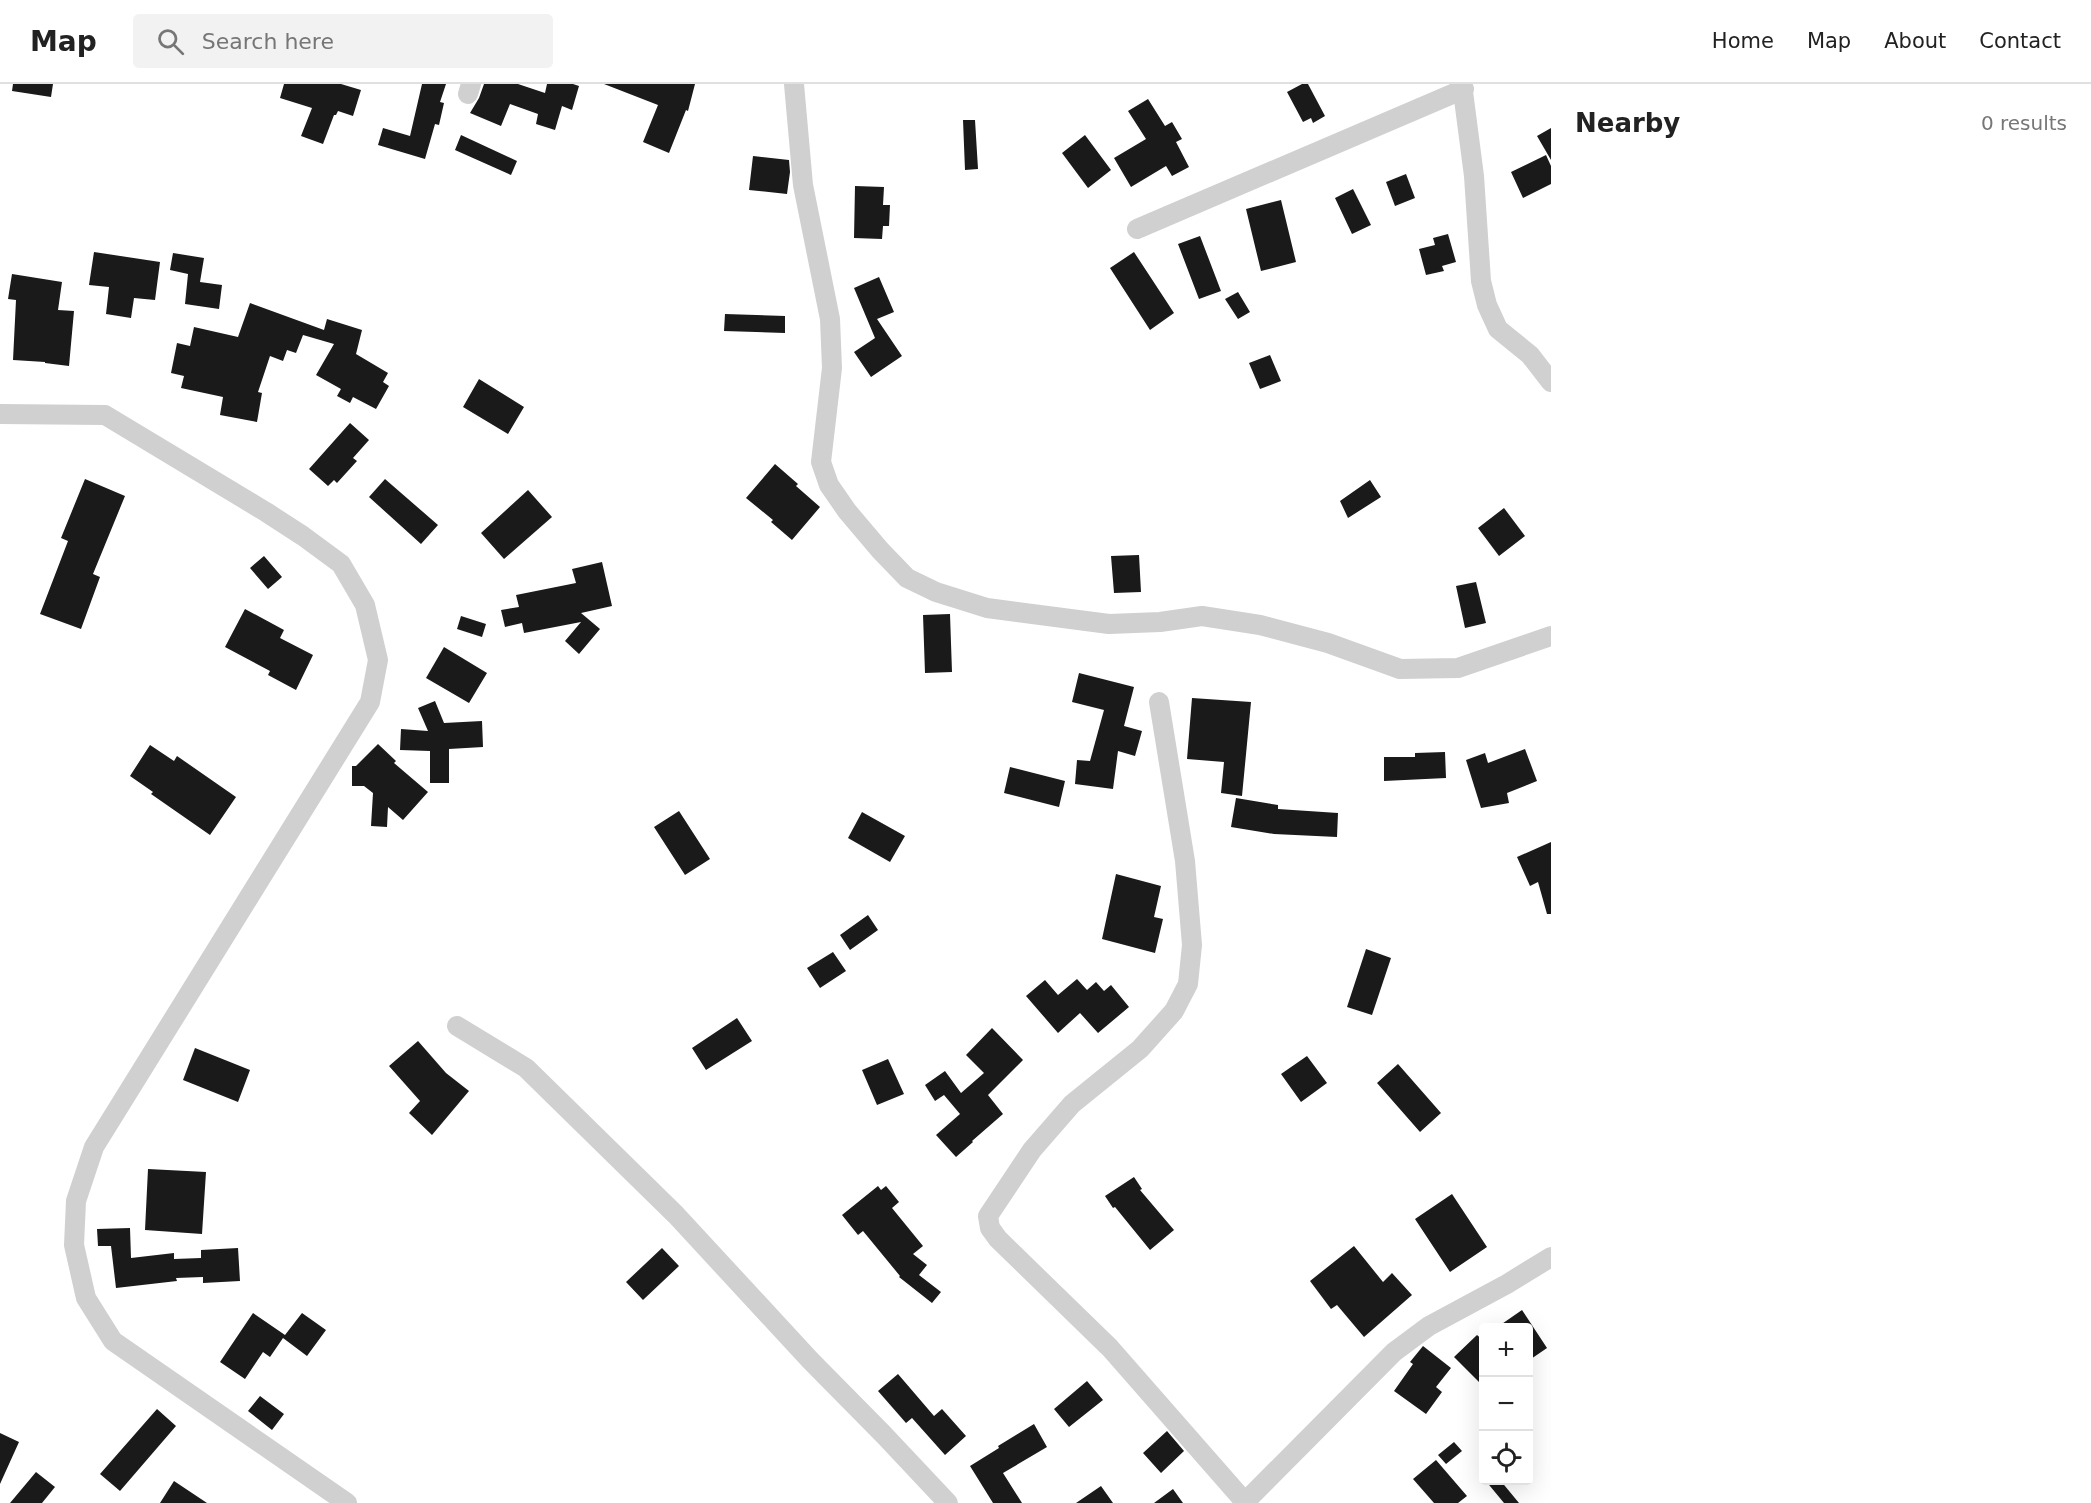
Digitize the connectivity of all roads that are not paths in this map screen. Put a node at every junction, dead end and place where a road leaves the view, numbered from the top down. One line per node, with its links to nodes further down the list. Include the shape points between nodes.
1 (794, 84): 6 (street, via 802,185 830,319 832,368 821,462 829,485 847,511 907,578 987,608 1109,624 1202,616 1260,625 1328,643 1400,669 1458,668)
2 (1463, 87): 3 (street); 4 (street, via 1481,281 1487,305 1498,329 1530,355)
3 (1137, 229)
4 (1551, 382)
5 (0, 414): 10 (street, via 105,415 303,536 341,564 365,605 378,660 370,702 94,1147 76,1201 74,1245 86,1298 113,1341)
6 (1551, 636)
7 (1159, 702): 12 (street, via 1185,861 1192,945 1188,984 1174,1011 1140,1049 1072,1104 1032,1150 988,1216 998,1239 1110,1348)
8 (457, 1026): 11 (street, via 526,1068 676,1215)
9 (1551, 1257): 12 (street, via 1429,1326 1394,1352)
10 (347, 1503)
11 (948, 1503)
12 (1244, 1503)

